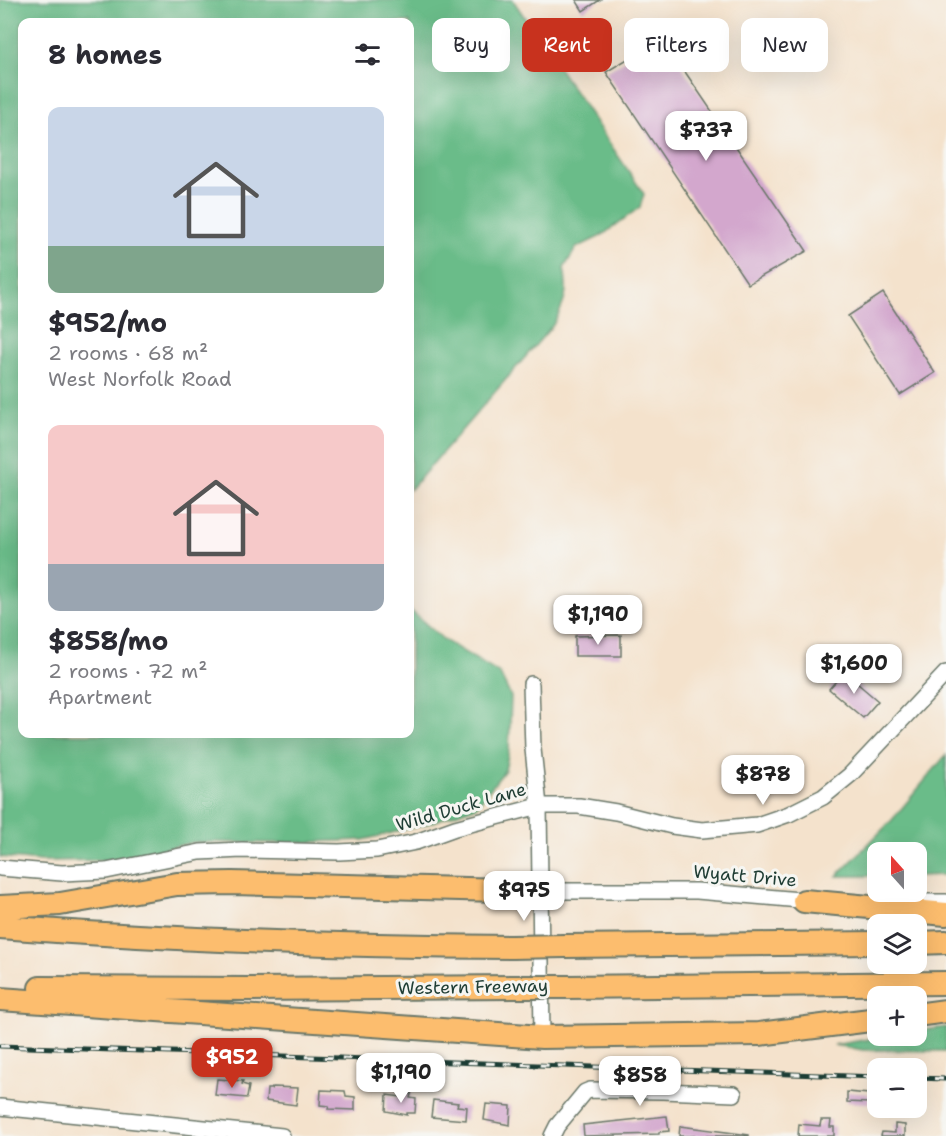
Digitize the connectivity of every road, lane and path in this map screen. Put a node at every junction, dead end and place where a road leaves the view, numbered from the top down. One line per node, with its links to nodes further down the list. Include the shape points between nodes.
1 (946, 673): 3 (street, Wild Duck Lane, via 850,775 823,797 757,825 702,830 579,806)
2 (531, 684): 3 (street)
3 (539, 806): 4 (street, Wild Duck Lane, via 377,850 200,852 106,871 62,873); 5 (street)
4 (0, 868)
5 (541, 891): 6 (street, Wyatt Drive, via 697,891); 8 (highway, via 177,884 60,904); 20 (street)
6 (804, 901): 7 (street, Wyatt Drive); 9 (highway)
7 (946, 902)
8 (0, 907)
9 (946, 914)
10 (0, 927): 12 (highway, bridge, via 244,942 512,947)
11 (946, 942): 13 (highway)
12 (867, 943)
13 (927, 943)
14 (946, 983): 15 (highway, Western Freeway, bridge, via 250,989)
15 (0, 987)
16 (0, 999): 20 (highway)
17 (946, 1011): 18 (highway)
18 (927, 1014)
19 (867, 1020): 20 (highway, via 759,1034)
20 (542, 1037)
21 (734, 1094): 24 (street, via 590,1090)
22 (0, 1107): 23 (street)
23 (282, 1136)
24 (552, 1136)

